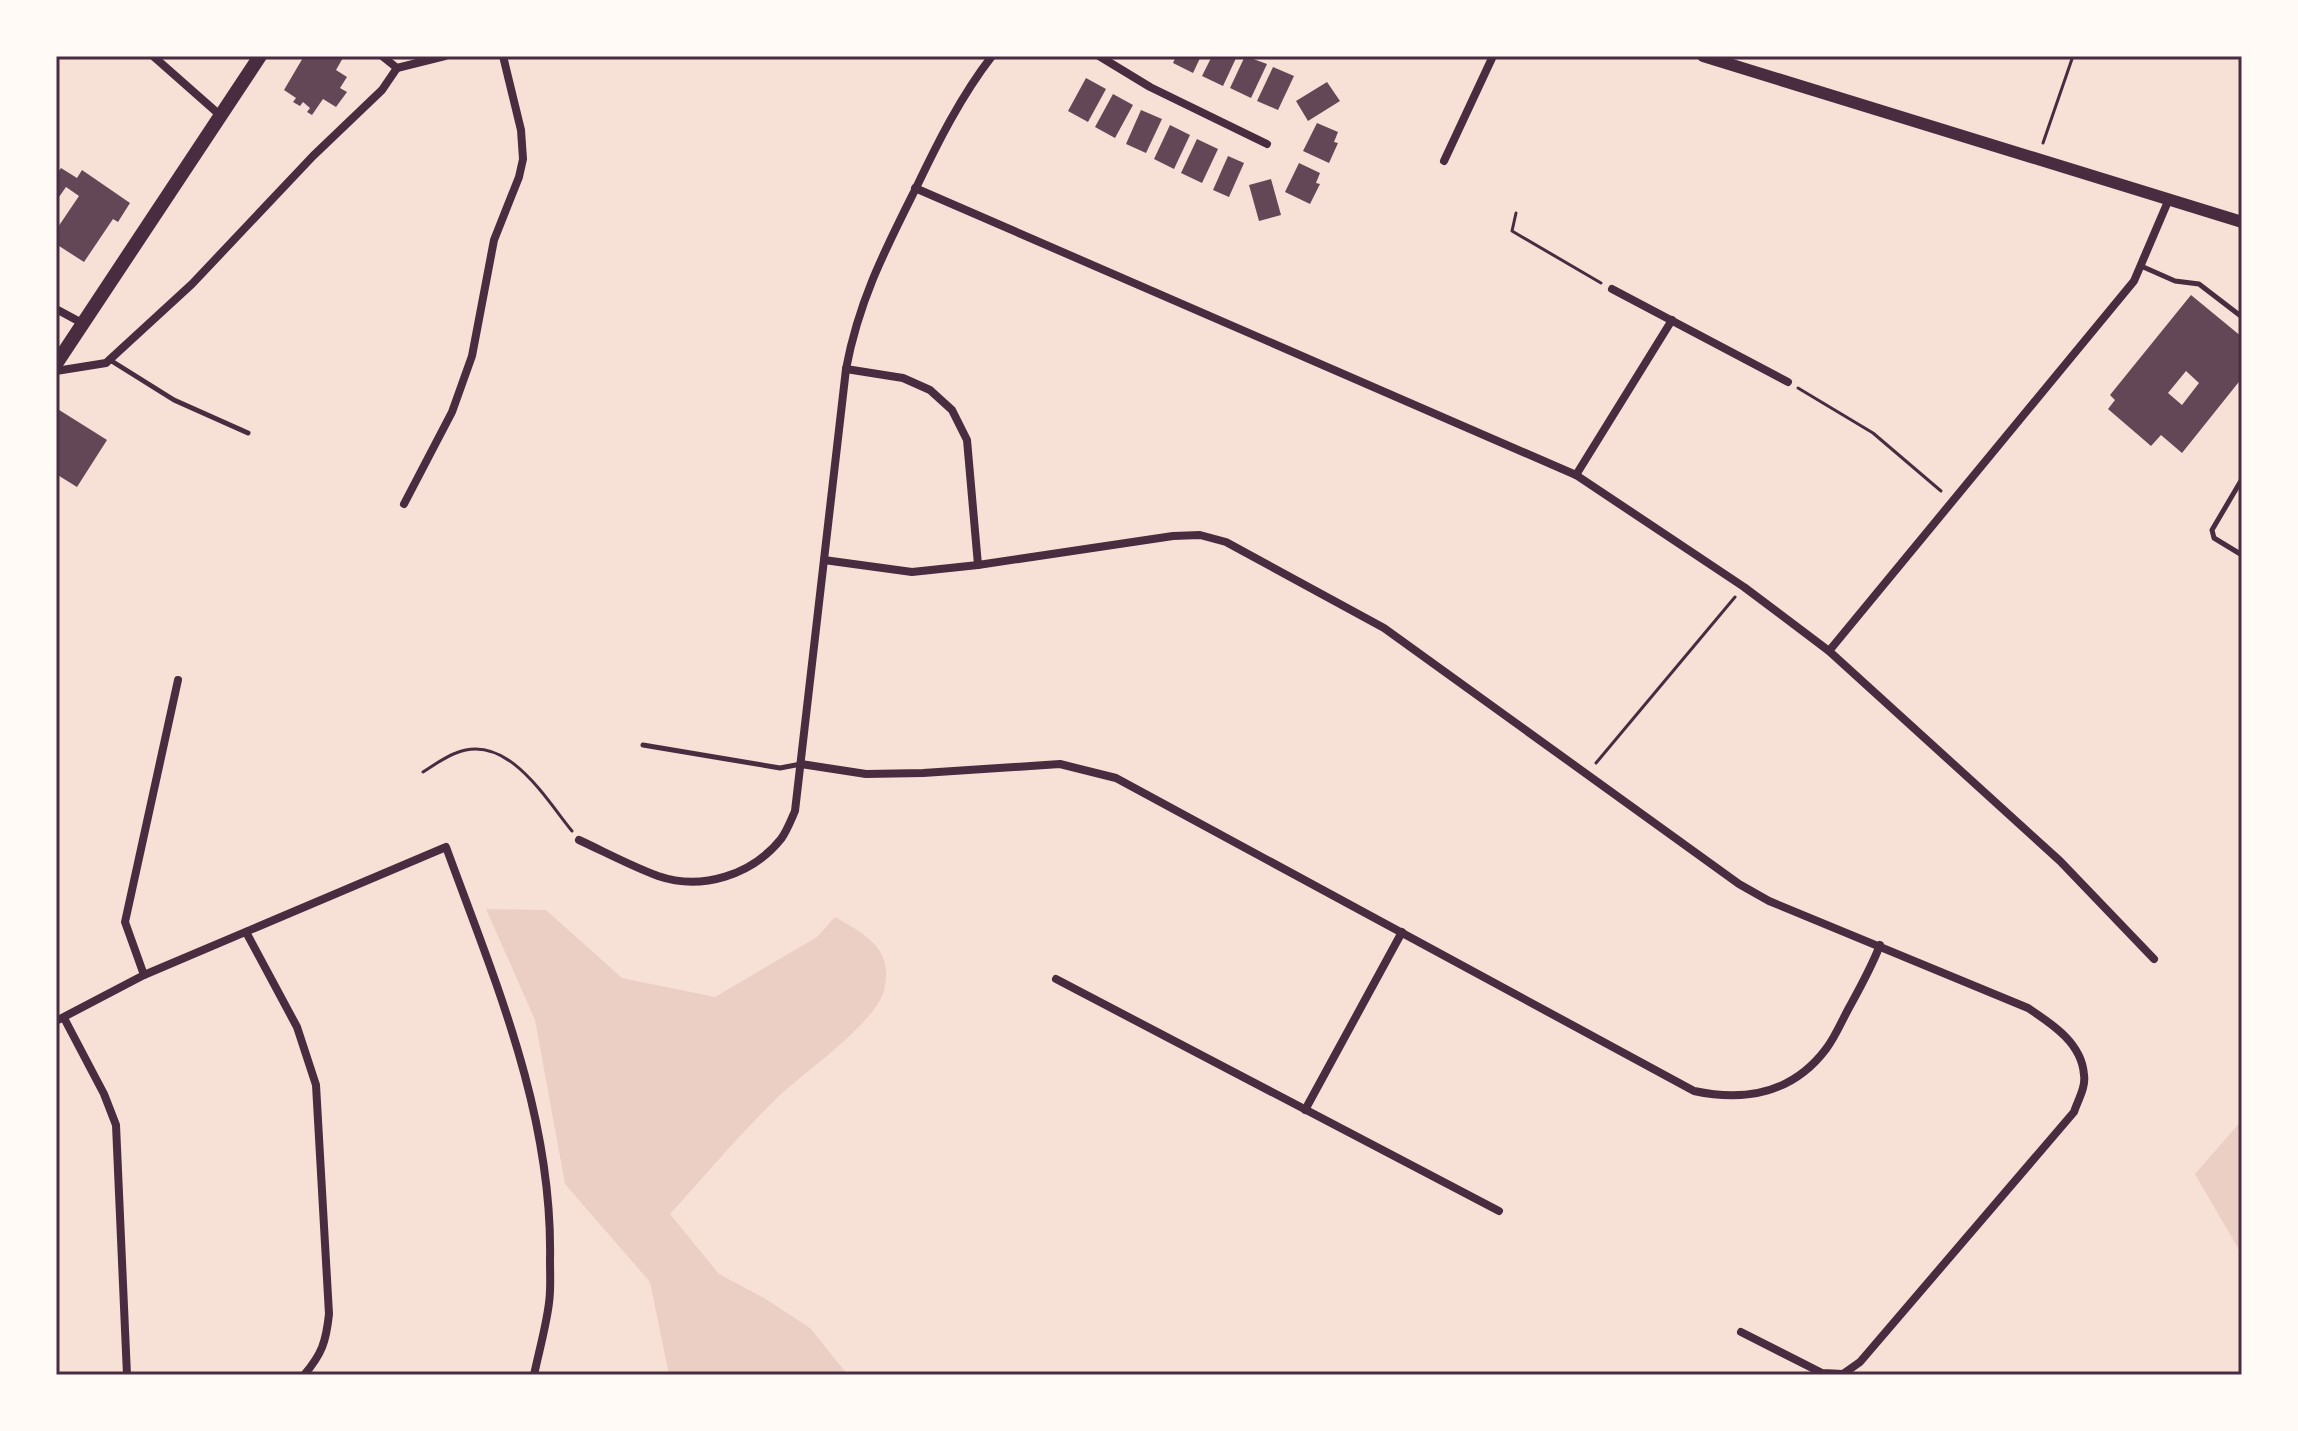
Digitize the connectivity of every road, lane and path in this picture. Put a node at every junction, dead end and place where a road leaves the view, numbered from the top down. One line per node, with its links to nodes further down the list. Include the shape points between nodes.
1 (153, 56): 12 (street)
2 (260, 56): 12 (main road)
3 (382, 56): 11 (street)
4 (445, 56): 11 (street)
5 (503, 56): 35 (street, via 523,159 494,240 477,336 462,384)
6 (992, 56): 16 (street, via 947,124)
7 (1099, 56): 13 (street)
8 (1493, 56): 15 (street)
9 (1703, 56): 14 (street)
10 (2073, 56): 14 (path)
11 (397, 68): 26 (street, via 382,90 192,284)
12 (221, 116): 25 (main road)
13 (1267, 144)
14 (2038, 158): 17 (street)
15 (1444, 161)
16 (915, 188): 28 (street, via 874,270); 32 (street)
17 (2169, 199): 19 (street); 20 (street)
18 (1516, 213): 21 (path, via 1512,231)
19 (2242, 222)
20 (2140, 266): 23 (lane, via 2175,281 2199,284); 34 (street, via 2134,281)
21 (1612, 289): 24 (street)
22 (56, 309): 25 (street)
23 (2242, 317)
24 (1672, 320): 30 (street); 32 (street)
25 (82, 323): 27 (main road)
26 (109, 360): 29 (street); 31 (lane, via 174,400)
27 (56, 364)
28 (846, 369): 37 (street); 38 (street, via 903,378 930,390 952,410 967,440)
29 (56, 371)
30 (1788, 382): 34 (path, via 1873,433)
31 (248, 433)
32 (1576, 475): 39 (street)
33 (2242, 479): 36 (lane, via 2212,530 2214,538)
34 (1955, 502): 40 (street)
35 (404, 504)
36 (2242, 555)
37 (824, 560): 38 (street, via 912,572); 43 (street)
38 (978, 565): 45 (street, via 1173,536 1200,535 1226,542 1384,628)
39 (1744, 587): 40 (street); 45 (path)
40 (1829, 651): 50 (street, via 2060,861)
41 (178, 680): 51 (street, via 125,922)
42 (643, 745): 43 (lane, via 780,768)
43 (801, 764): 46 (street, via 795,811 782,837 762,859 733,875 701,882 661,877); 48 (street, via 866,774 1060,764 1089,770 1116,778)
44 (423, 772): 46 (path, via 457,752 480,749 506,758 527,774)
45 (1586, 775): 49 (street, via 1739,884)
46 (579, 840)
47 (246, 932): 51 (street); 58 (street, via 297,1027 316,1085 329,1314 326,1342); 59 (street, via 446,847 528,1082 546,1166 549,1302)
48 (1402, 932): 49 (street, via 1694,1091 1720,1096 1769,1090 1813,1065 1828,1047); 54 (street)
49 (1880, 945): 56 (street, via 2038,1014 2072,1043 2084,1074 2083,1088 2066,1122 1860,1362 1843,1374 1822,1373)
50 (2154, 959)
51 (144, 975): 53 (street)
52 (1056, 979): 54 (street)
53 (60, 1019): 57 (street, via 116,1125)
54 (1305, 1110): 55 (street)
55 (1499, 1211)
56 (1741, 1332)
57 (127, 1375)
58 (304, 1375)
59 (534, 1375)

